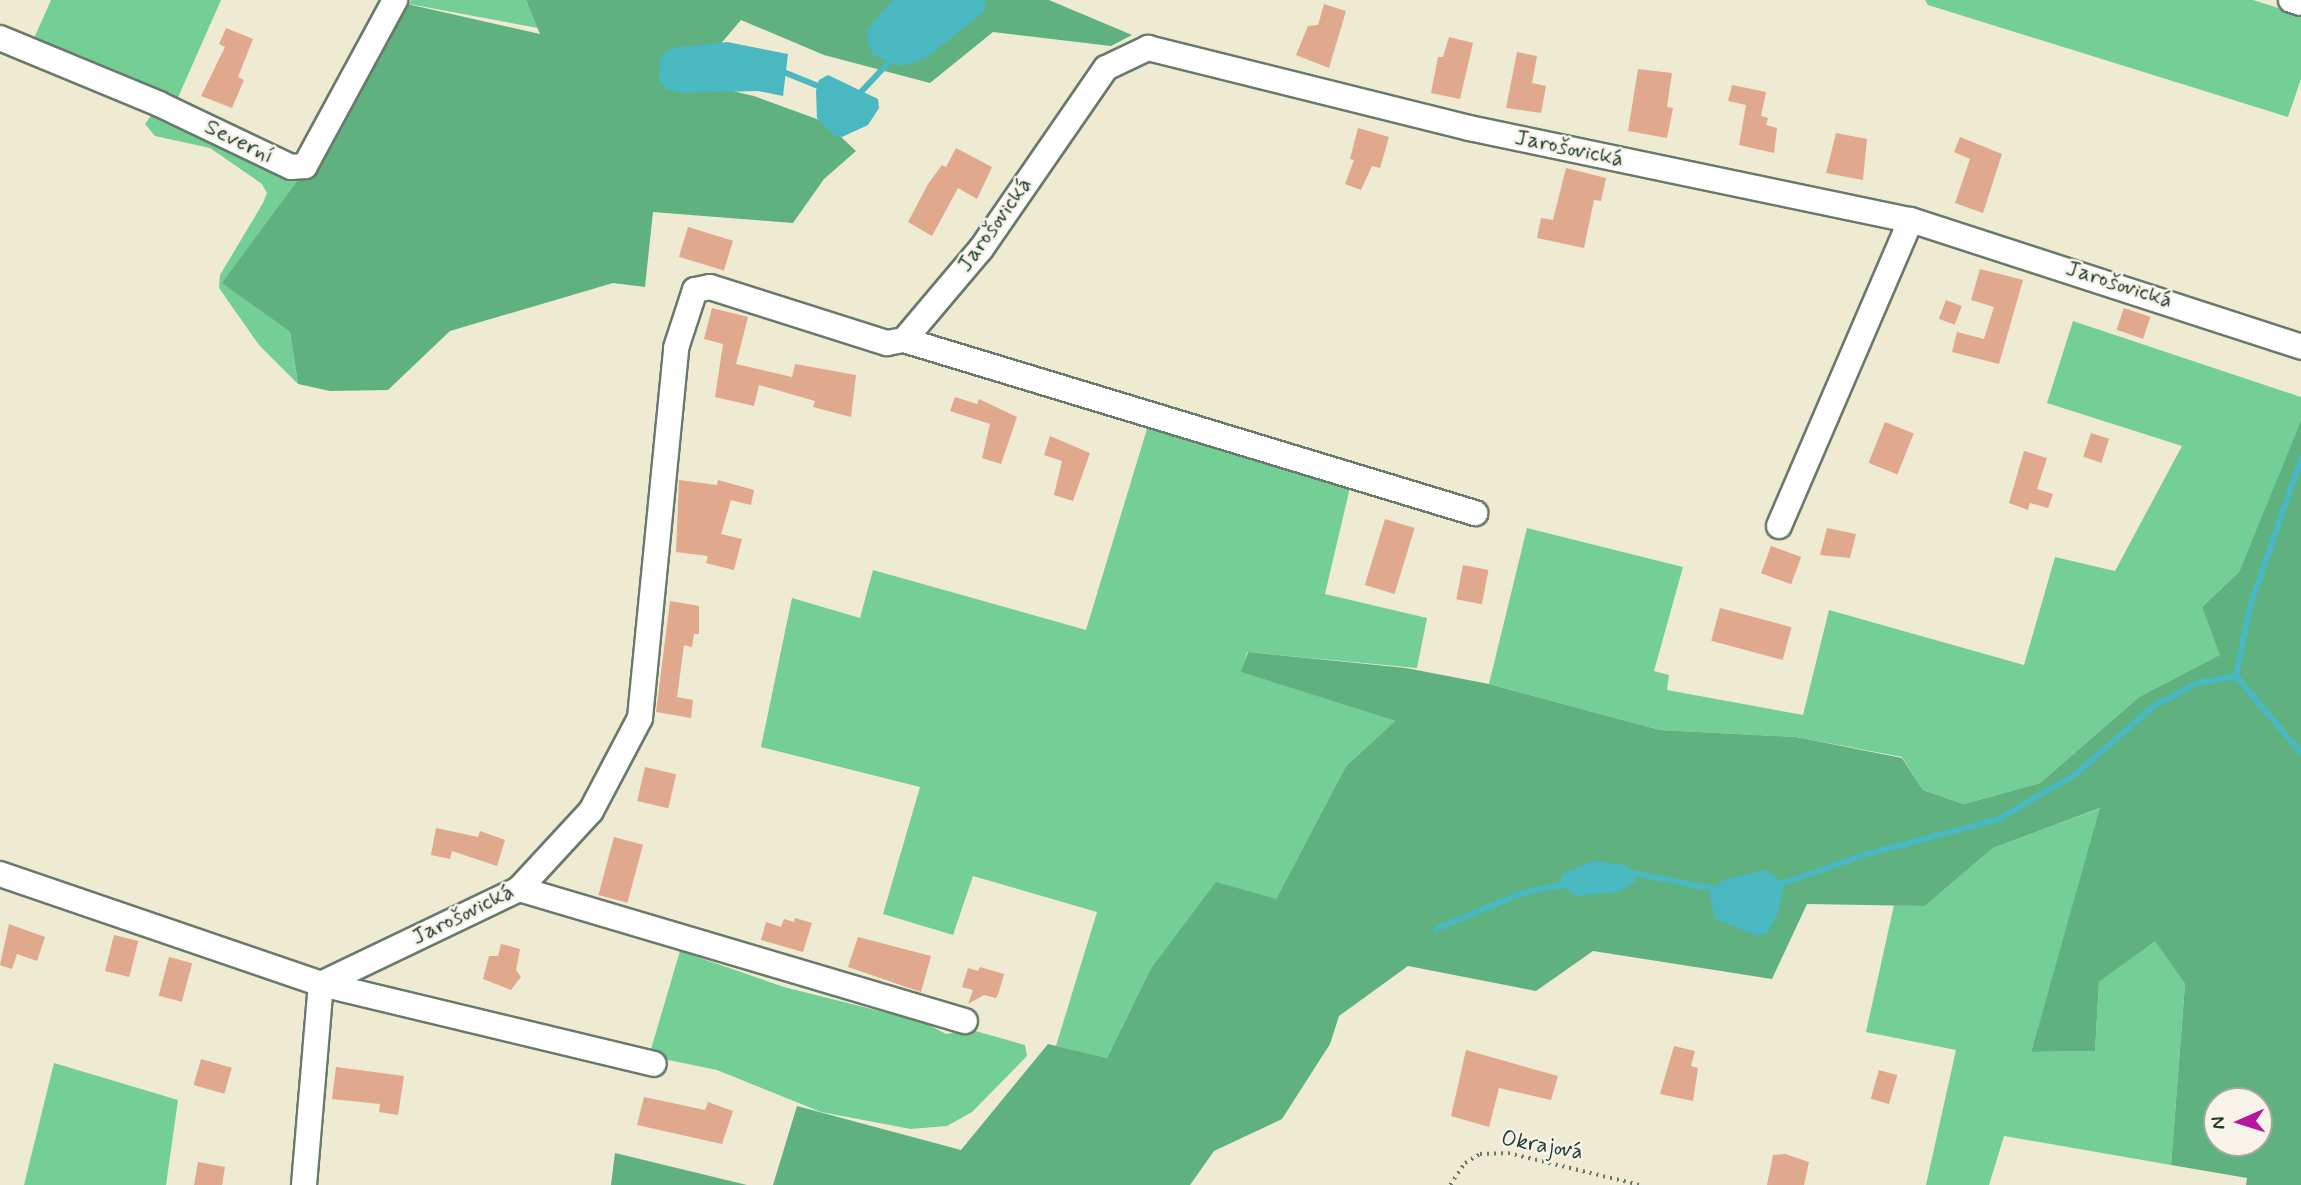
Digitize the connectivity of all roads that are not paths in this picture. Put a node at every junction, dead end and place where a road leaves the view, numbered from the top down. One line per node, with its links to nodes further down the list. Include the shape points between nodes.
1 (395, 0): 4 (street, Severní, via 305,166 290,167 159,104)
2 (2291, 0): 3 (street)
3 (2301, 3)
4 (0, 38)
5 (1912, 219): 6 (street, Jarošovická, via 1469,128 1148,48 1106,68 981,249); 7 (street, Jarošovická); 9 (street)
6 (904, 340): 8 (street); 11 (street, Jarošovická, via 887,343 709,287 695,290 676,348 640,718 592,811)
7 (2301, 347)
8 (1475, 513)
9 (1779, 526)
10 (0, 874): 12 (street)
11 (519, 889): 12 (street, Jarošovická); 13 (street)
12 (321, 984): 14 (street); 15 (street)
13 (965, 1021)
14 (653, 1064)
15 (304, 1185)

